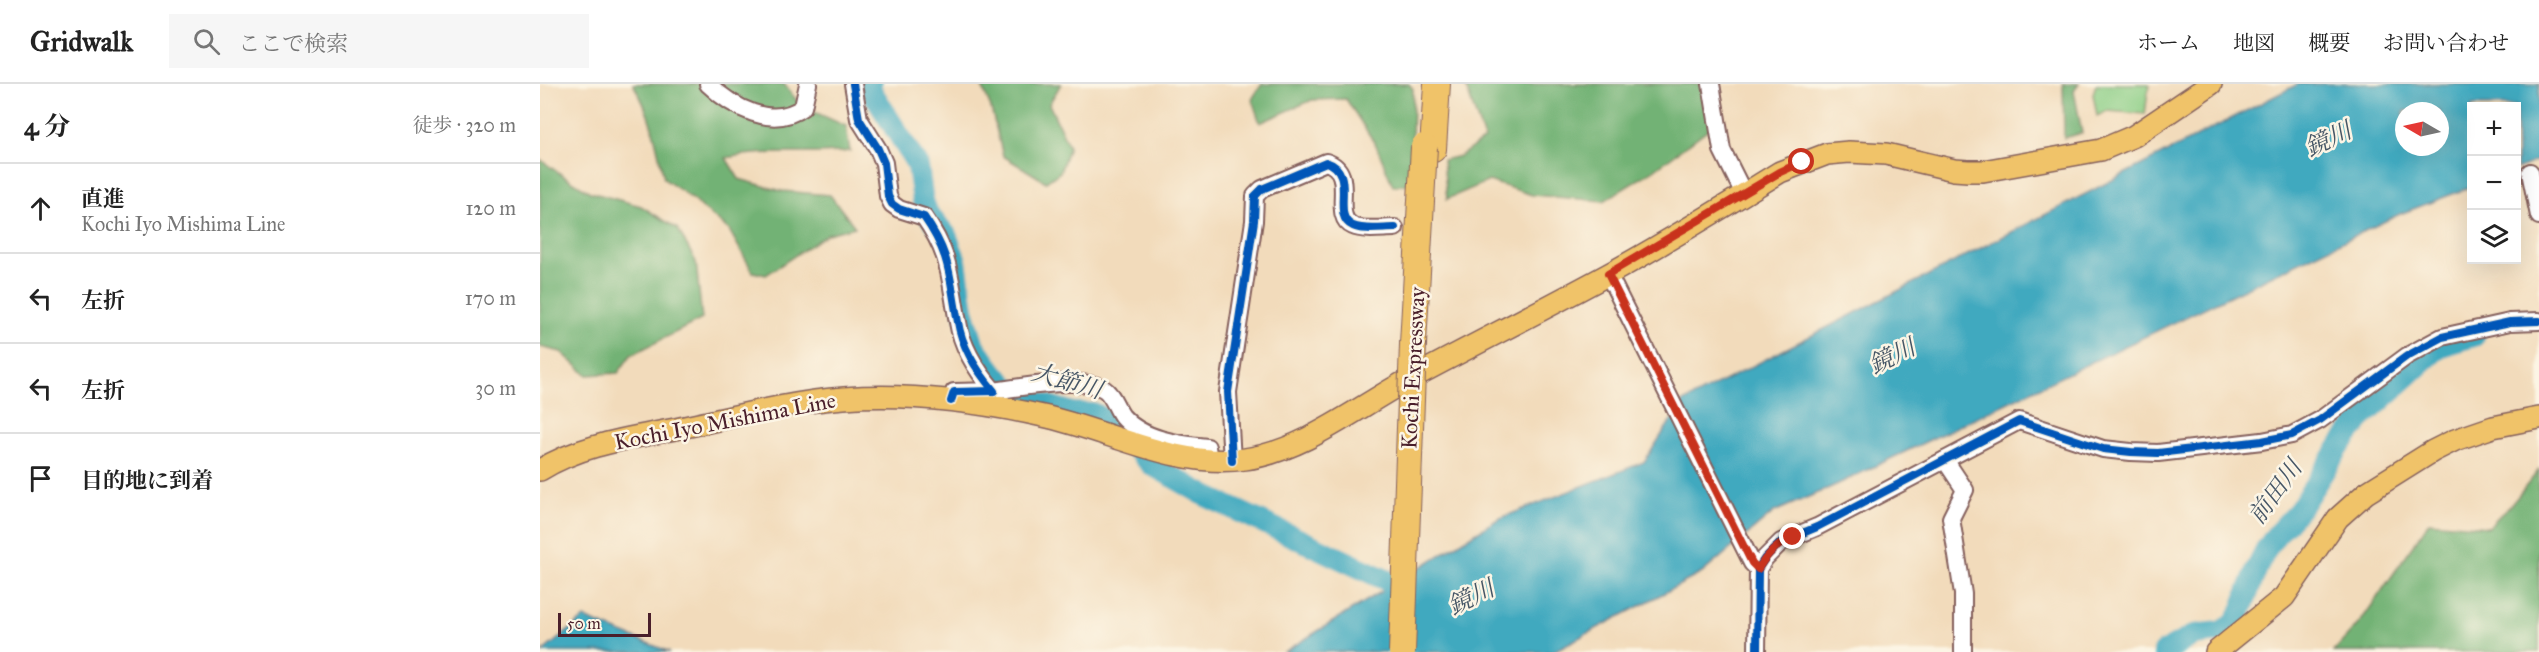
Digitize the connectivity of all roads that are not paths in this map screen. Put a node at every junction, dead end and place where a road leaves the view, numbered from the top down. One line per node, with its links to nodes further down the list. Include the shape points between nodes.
1 (708, 84): 2 (street, via 743,110 771,117 788,117 803,107)
2 (808, 84)
3 (853, 84): 15 (street, via 860,119 884,163 888,196 899,209 924,217 939,240 950,271 963,339 980,375)
4 (1428, 84): 8 (highway, Kochi Expressway)
5 (1437, 84): 8 (highway)
6 (1711, 84): 10 (street, via 1722,150)
7 (2211, 84): 10 (main road, Kochi Iyo Mishima Line, via 2134,136 2101,150 1983,171 1954,170 1876,153 1827,154 1780,172)
8 (1429, 148): 23 (highway, Kochi Expressway, bridge, via 1413,344); 24 (highway, Kochi Expressway)
9 (2530, 172): 11 (street)
10 (1744, 194): 13 (main road, Kochi Iyo Mishima Line)
11 (2539, 216)
12 (1395, 228): 18 (street, via 1348,224 1341,173 1326,162 1262,189 1256,196 1228,392)
13 (1608, 274): 18 (main road, Kochi Iyo Mishima Line, via 1290,446); 22 (street)
14 (2539, 321): 19 (street, via 2510,322 2442,337 2407,356 2320,420 2292,435 2201,449 2131,452 2103,449 2019,421)
15 (1002, 390): 16 (street, via 954,392); 20 (street, via 1065,384 1095,386 1105,390 1132,424 1153,436 1207,447)
16 (951, 401): 20 (main road, Kochi Iyo Mishima Line, via 1066,421); 21 (main road, Kochi Iyo Mishima Line, via 884,396 792,405 613,441 568,455)
17 (2539, 418): 27 (main road, via 2455,440 2366,493 2338,518 2284,597)
18 (1232, 460): 20 (main road, Kochi Iyo Mishima Line)
19 (1945, 460): 22 (street, via 1781,542); 26 (street, via 1965,490 1951,518 1963,594)
20 (1209, 461)
21 (540, 470)
22 (1755, 566): 25 (street)
23 (1402, 652)
24 (1413, 652)
25 (1757, 652)
26 (1963, 652)
27 (2216, 652)

